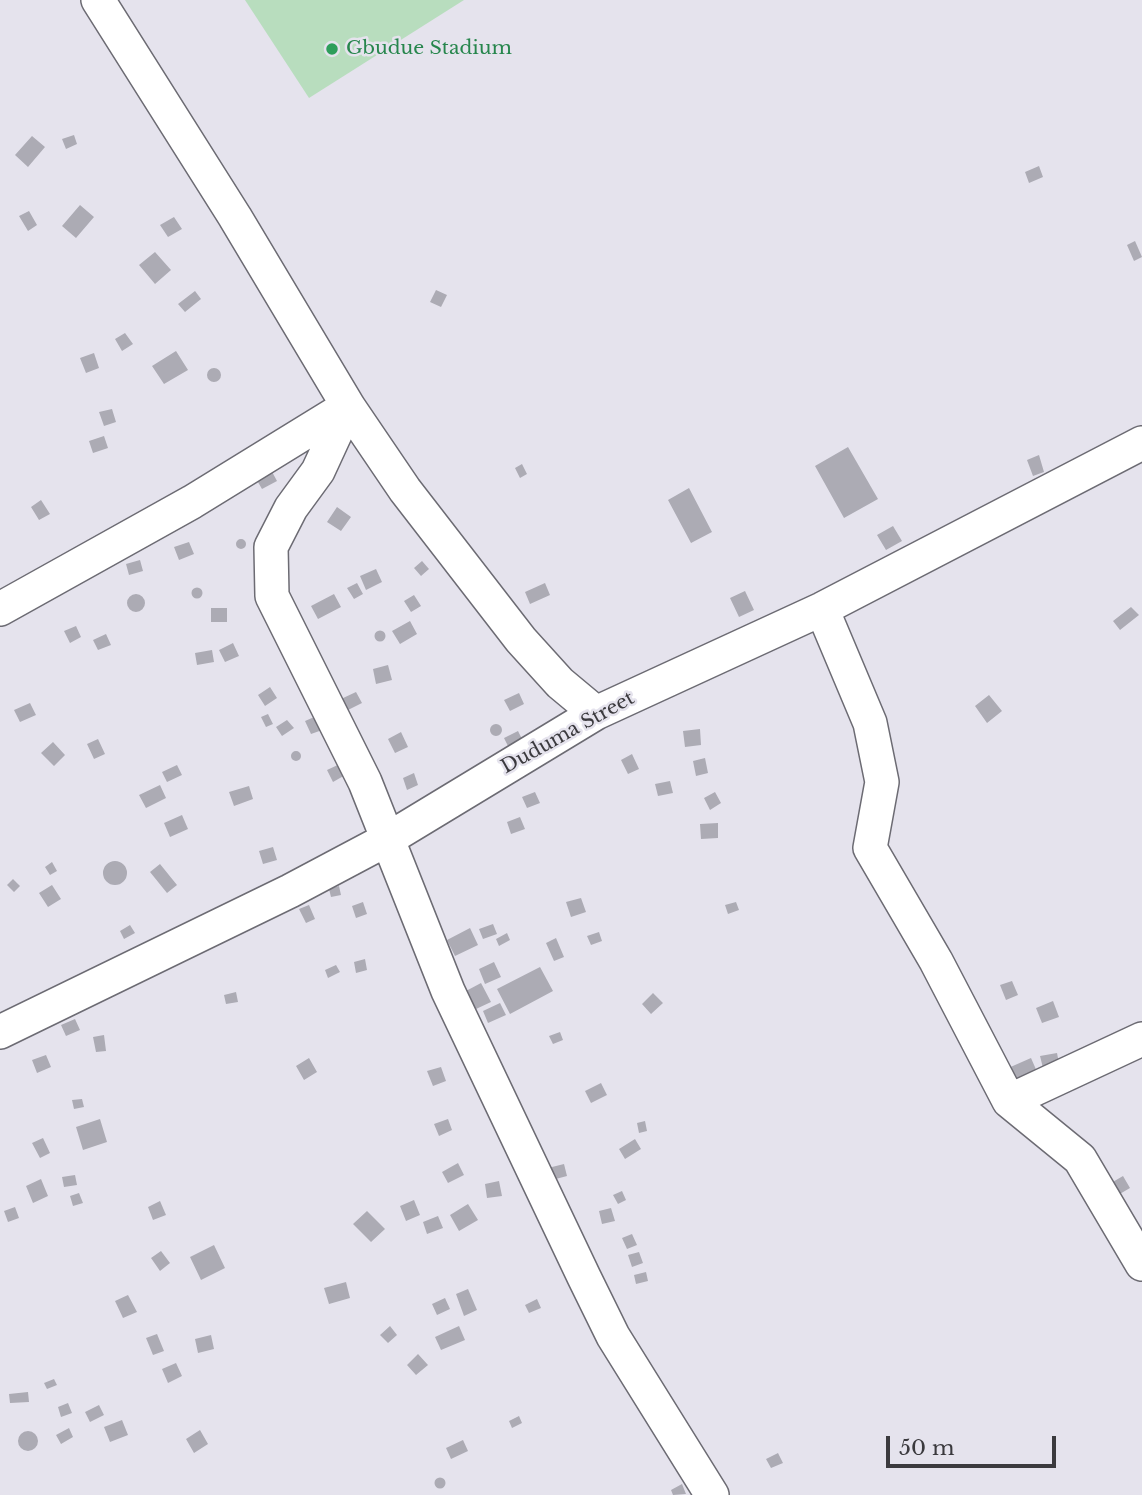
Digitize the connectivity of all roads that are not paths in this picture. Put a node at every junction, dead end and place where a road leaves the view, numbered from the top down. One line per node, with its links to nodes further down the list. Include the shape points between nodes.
1 (97, 0): 2 (street, via 236,217)
2 (348, 406): 4 (street, via 192,502); 6 (street, via 405,490 521,640 560,683); 7 (street, via 317,471 271,547 272,596 365,782)
3 (1142, 443): 5 (street, Duduma Street)
4 (0, 609)
5 (822, 609): 6 (street, Duduma Street); 10 (street, via 870,723 882,782 870,848)
6 (596, 713): 7 (street, Duduma Street)
7 (388, 839): 8 (street, Duduma Street); 12 (street, via 448,991 583,1277 613,1336)
8 (0, 1032)
9 (1142, 1039): 10 (street)
10 (1009, 1101): 11 (street, via 1080,1159)
11 (1142, 1264)
12 (712, 1495)

